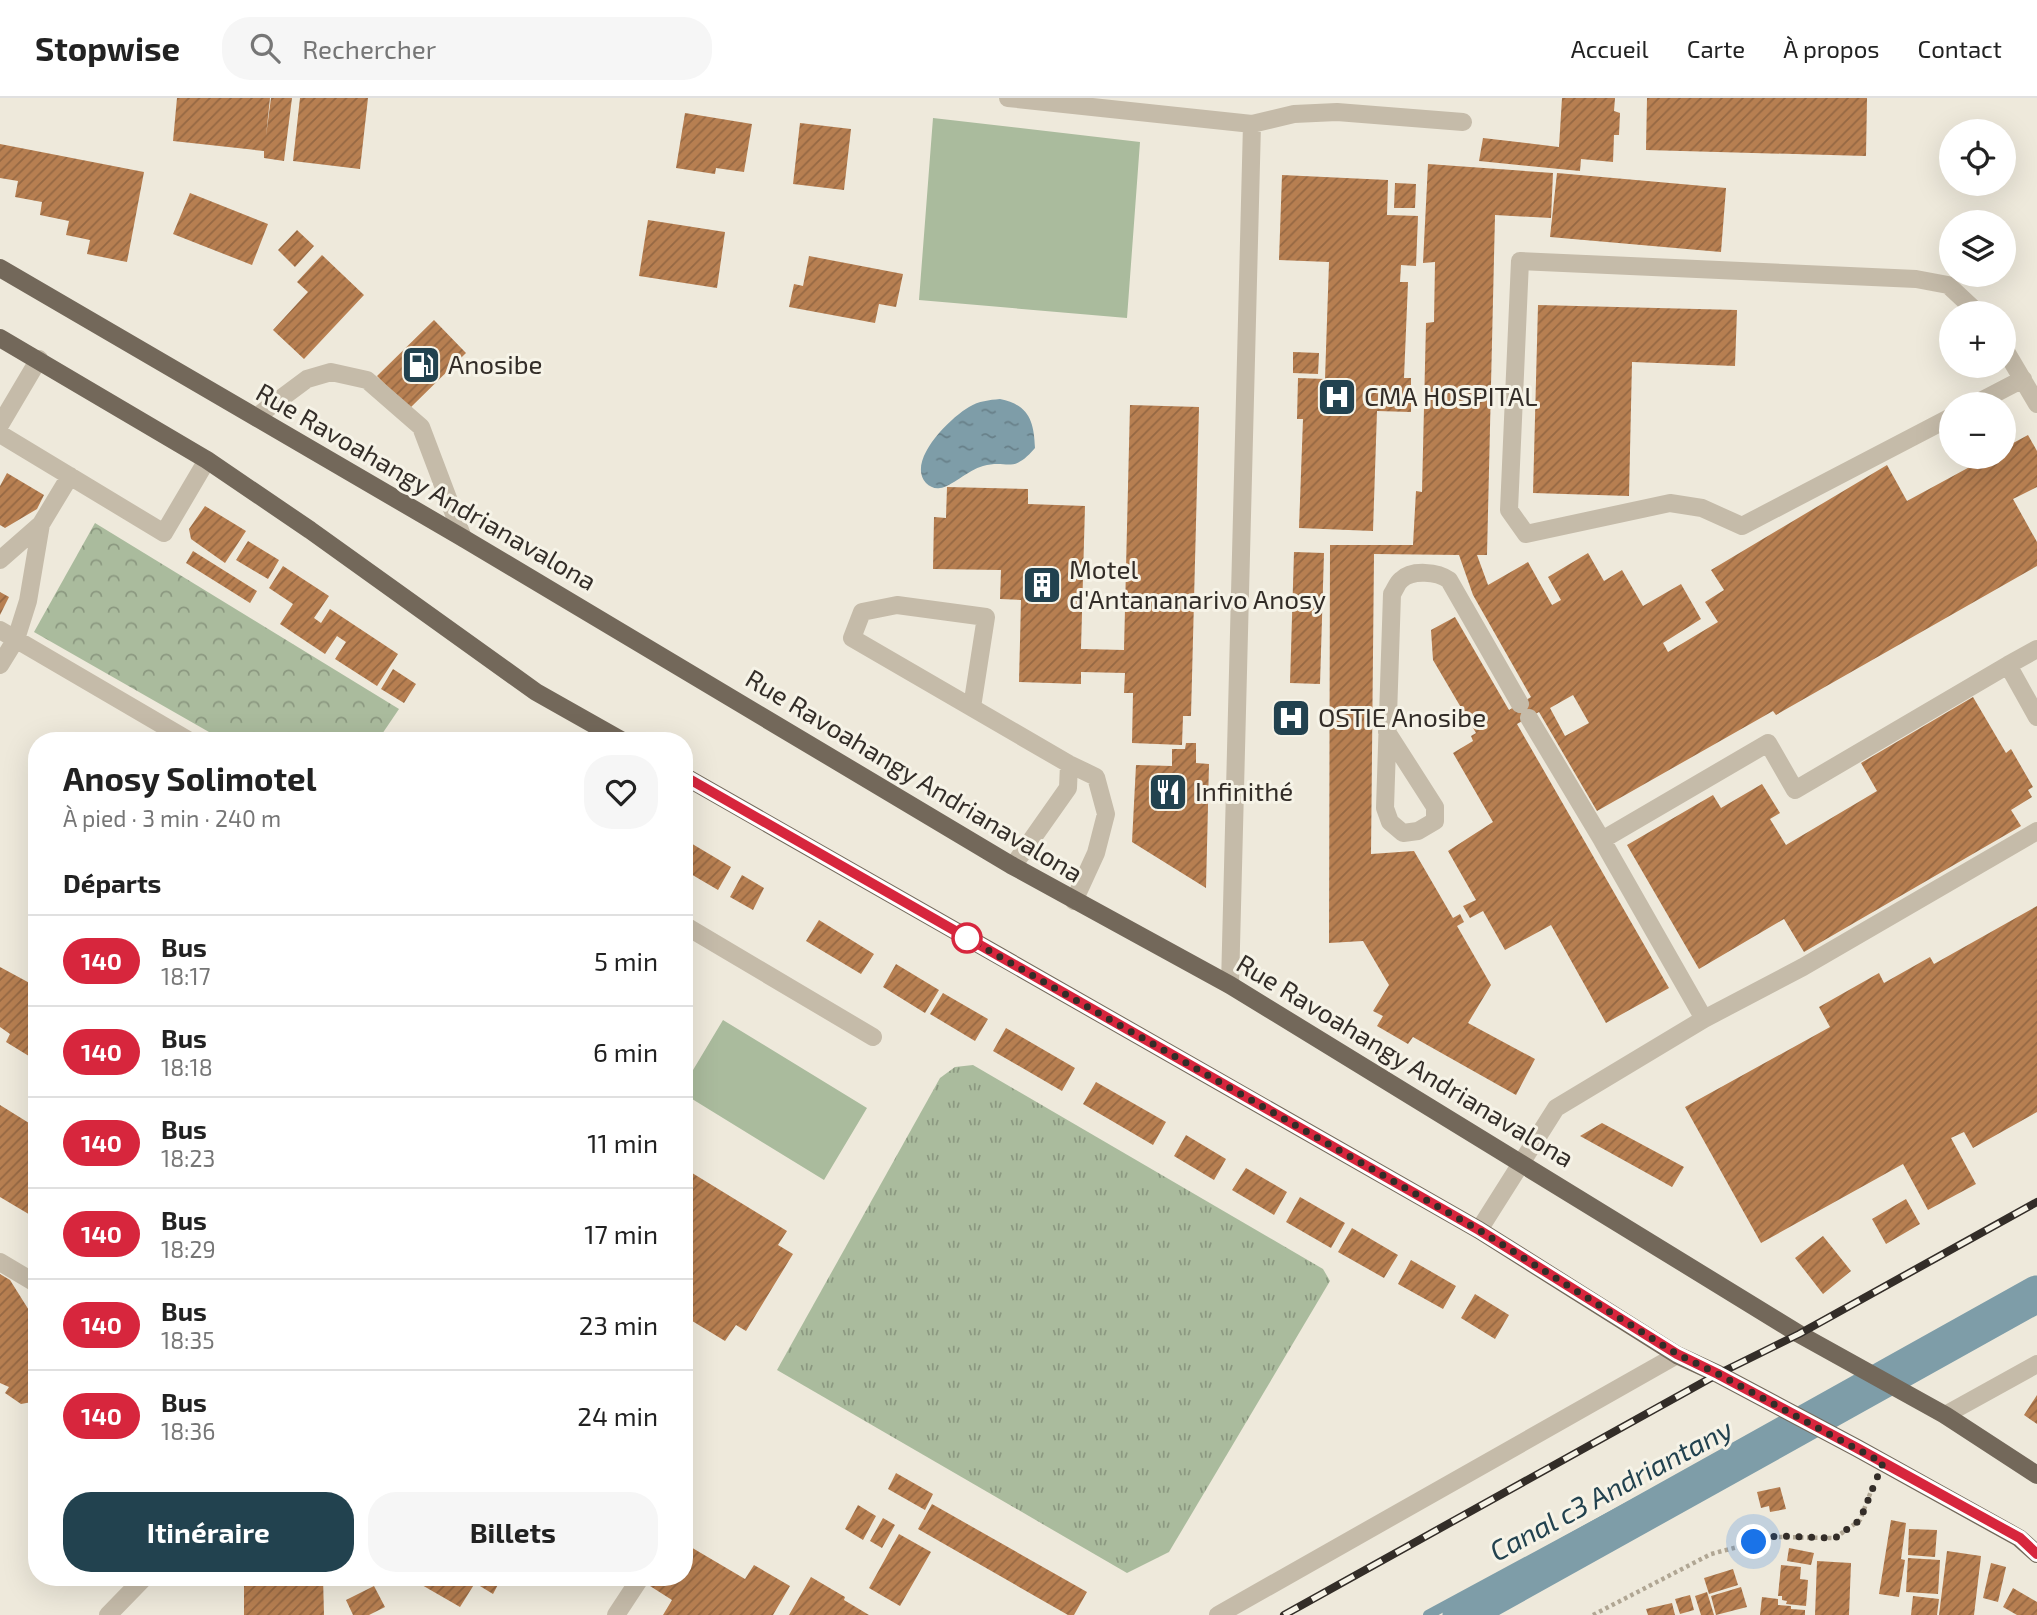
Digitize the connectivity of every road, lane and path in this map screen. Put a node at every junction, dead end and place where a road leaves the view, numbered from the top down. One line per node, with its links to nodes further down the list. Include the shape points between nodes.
1 (1008, 98): 4 (street)
2 (1338, 105): 3 (street); 4 (street)
3 (1464, 122)
4 (1252, 124): 39 (street)
5 (0, 268): 13 (main road, Rue Ravoahangy Andrianavalona)
6 (1965, 301): 14 (street, via 1948,285 1916,279 1520,261 1509,510 1526,534 1670,503 1702,508 1742,526)
7 (0, 338): 8 (main road)
8 (39, 359): 15 (street); 17 (main road)
9 (2016, 368): 10 (street)
10 (2023, 379): 11 (street); 12 (street)
11 (1998, 392)
12 (2037, 404)
13 (256, 417): 20 (main road, Rue Ravoahangy Andrianavalona); 20 (street, via 307,379 331,372 367,380 421,427)
14 (1939, 423)
15 (0, 425)
16 (0, 434): 18 (street)
17 (207, 460): 18 (street, via 164,534); 30 (main road, via 536,692)
18 (70, 476): 19 (street)
19 (41, 524): 21 (street); 23 (street, via 28,601)
20 (463, 538): 36 (main road, Rue Ravoahangy Andrianavalona)
21 (0, 560)
22 (0, 629): 23 (street)
23 (16, 639): 25 (street); 29 (street)
24 (2037, 649): 26 (street)
25 (0, 665)
26 (2008, 665): 28 (street); 35 (street, via 1795,790 1768,743)
27 (972, 708): 27 (street, via 852,638 862,612 897,605 986,617); 32 (street)
28 (2037, 717)
29 (174, 732)
30 (607, 732)
31 (1387, 732): 31 (street, via 1385,808 1390,822 1403,833 1418,831 1434,821 1435,807); 35 (street, via 1392,594 1410,574 1440,574 1449,580)
32 (1069, 764): 36 (street, via 1068,788); 37 (street, via 1096,777 1106,814 1096,853)
33 (693, 781): 43 (main road)
34 (2037, 831): 40 (street)
35 (1601, 840): 40 (street)
36 (1013, 866): 37 (main road, Rue Ravoahangy Andrianavalona)
37 (1074, 901): 39 (main road, Rue Ravoahangy Andrianavalona)
38 (693, 930): 41 (street)
39 (1230, 985): 42 (main road, Rue Ravoahangy Andrianavalona)
40 (1704, 1019): 42 (street, via 1556,1108)
41 (873, 1037)
42 (1522, 1163): 43 (street); 48 (main road, Rue Ravoahangy Andrianavalona, via 1799,1334)
43 (1479, 1230): 46 (main road)
44 (0, 1262): 45 (street)
45 (28, 1279)
46 (1677, 1354): 49 (main road); 56 (street)
47 (2037, 1364): 48 (street)
48 (1945, 1415): 50 (main road, Rue Ravoahangy Andrianavalona)
49 (1883, 1463): 51 (main road, via 2020,1538); 57 (path, via 1860,1520 1835,1538 1776,1536 1711,1554)
50 (2037, 1475)
51 (2037, 1554)
52 (136, 1586): 54 (street)
53 (634, 1586): 55 (street)
54 (108, 1615)
55 (616, 1615)
56 (1218, 1615)
57 (1593, 1615)

